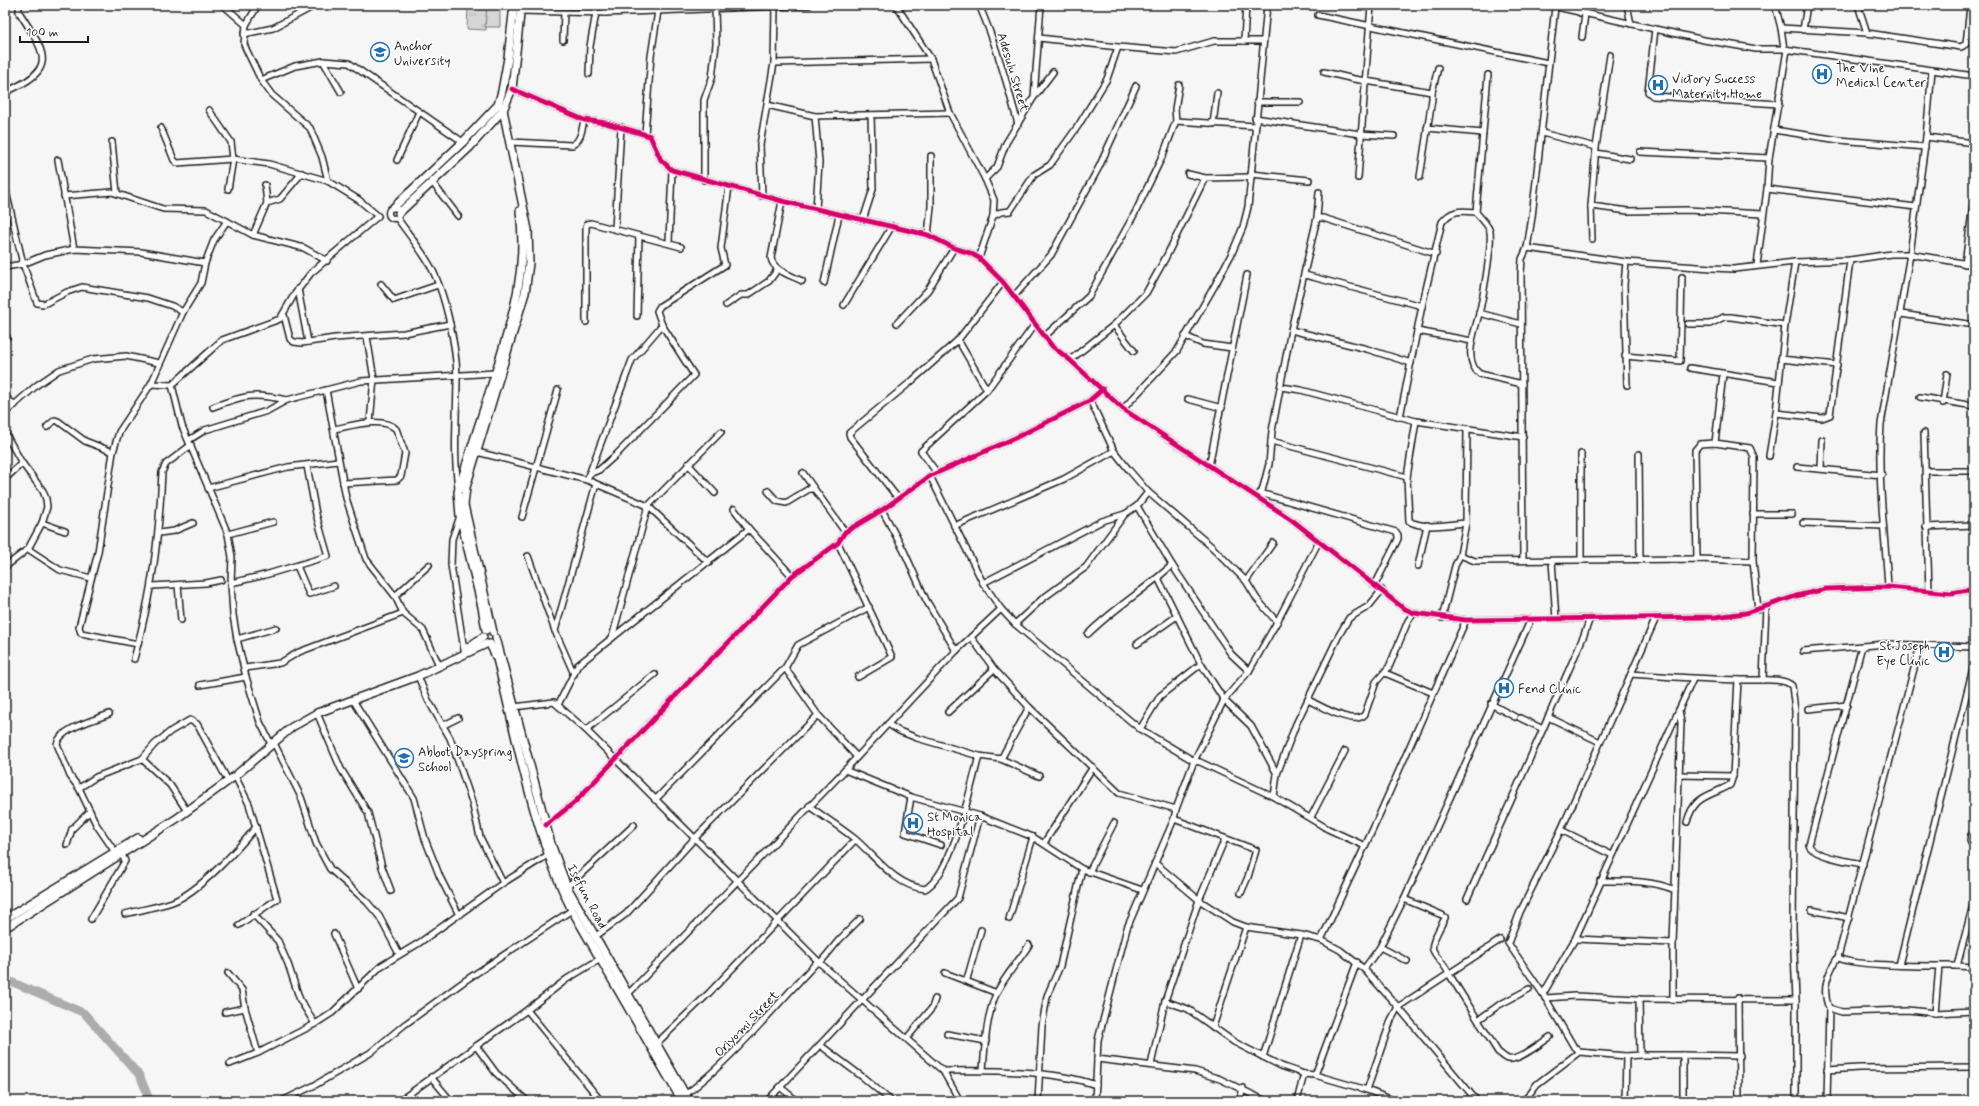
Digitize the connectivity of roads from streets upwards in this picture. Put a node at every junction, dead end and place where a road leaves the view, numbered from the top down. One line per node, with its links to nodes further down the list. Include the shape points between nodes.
1 (19, 5): 63 (street, via 19,12 42,48 43,59 34,77)
2 (223, 5): 33 (street)
3 (258, 5): 33 (street)
4 (316, 5): 38 (street, via 273,28)
5 (514, 5): 95 (street, via 507,64 498,105)
6 (605, 5): 28 (street)
7 (808, 5): 21 (street)
8 (896, 5): 47 (street)
9 (979, 5): 81 (street, Adesulu Street, via 1009,85)
10 (1041, 5): 40 (street)
11 (1246, 5): 42 (street)
12 (1267, 5): 43 (street)
13 (1370, 5): 31 (street)
14 (1548, 5): 22 (street)
15 (1576, 5): 29 (street)
16 (1627, 5): 32 (street)
17 (1775, 5): 34 (street)
18 (1807, 5): 36 (street)
19 (1858, 5): 37 (street)
20 (1974, 6): 37 (street, via 1970,6 1969,9 1964,46)
21 (775, 7): 24 (street); 49 (street)
22 (1555, 7): 29 (street); 50 (street)
23 (521, 8): 26 (street); 62 (street)
24 (715, 9): 25 (street); 115 (street, via 716,44 712,78 704,100)
25 (658, 11): 28 (street); 90 (street, via 651,56)
26 (564, 12): 27 (street); 41 (street)
27 (596, 13): 28 (street); 55 (street, via 590,46)
28 (605, 13)
29 (1583, 13): 32 (street); 39 (street)
30 (1318, 15): 31 (street)
31 (1369, 24): 50 (street); 59 (street)
32 (1631, 24): 35 (street)
33 (246, 26): 38 (street)
34 (1781, 28): 36 (street); 45 (street)
35 (1655, 29): 45 (street, via 1756,49); 70 (street, via 1648,92 1651,95)
36 (1803, 30): 37 (street)
37 (1867, 33)
38 (244, 34): 58 (street, via 244,44)
39 (1582, 37)
40 (1039, 38): 44 (street); 67 (street)
41 (563, 40)
42 (1244, 41): 43 (street); 44 (street, via 1214,41 1178,51)
43 (1263, 42): 68 (street)
44 (1118, 47): 142 (street, via 1107,79 1050,166 1034,175 1010,211)
45 (1786, 50): 52 (street); 70 (street)
46 (1610, 55): 99 (street)
47 (931, 59): 49 (street); 75 (street)
48 (323, 61): 58 (street, via 295,66); 64 (street); 73 (street, via 353,64)
49 (774, 63): 71 (street)
50 (1548, 63): 89 (street)
51 (1438, 68): 65 (street)
52 (1932, 70): 57 (street); 93 (street)
53 (1053, 72): 67 (street)
54 (1324, 72): 59 (street)
55 (589, 74)
56 (1488, 75): 88 (street)
57 (1974, 76)
58 (261, 80): 117 (street, via 272,95 310,128 322,157)
59 (1365, 80): 65 (street); 91 (street)
60 (1179, 85): 80 (street)
61 (1136, 86): 180 (street, via 1099,167 1052,255)
62 (512, 89): 74 (street); 79 (street)
63 (5, 92)
64 (341, 92)
65 (1432, 92): 86 (street)
66 (1217, 93): 82 (street)
67 (1034, 97): 81 (street)
68 (1257, 102): 69 (street); 78 (street)
69 (1300, 102)
70 (1779, 104): 87 (street)
71 (767, 105): 77 (street); 127 (street, via 760,145)
72 (209, 110): 104 (street, via 231,142)
73 (419, 112): 95 (street); 106 (street)
74 (501, 112): 96 (street); 118 (street, via 470,147); 216 (street, via 518,200 522,232 522,275 508,334)
75 (950, 113): 76 (street); 114 (street)
76 (871, 115): 77 (street); 144 (street, via 873,189)
77 (815, 116): 134 (street, via 819,162)
78 (1255, 118): 83 (street); 91 (street)
79 (584, 120): 84 (street); 96 (street, via 576,144 572,146)
80 (1176, 121): 82 (street); 201 (street, via 1135,213 1089,296)
81 (1018, 124): 114 (street, via 1006,143 997,168)
82 (1213, 124): 83 (street)
83 (1255, 126): 110 (street)
84 (621, 127): 90 (street); 147 (street)
85 (161, 128): 104 (street, via 177,163)
86 (1427, 128): 88 (street); 111 (street)
87 (1774, 130): 98 (street, via 1839,140); 103 (street)
88 (1483, 133): 135 (street)
89 (1542, 133): 99 (street); 155 (street)
90 (645, 134): 107 (street, via 651,137 662,160)
91 (1360, 134): 92 (street); 113 (street)
92 (1394, 136)
93 (1926, 137): 97 (street); 98 (street)
94 (112, 142): 125 (street)
95 (463, 142): 132 (street)
96 (510, 142): 260 (street, via 528,230 528,275 525,293)
97 (1974, 143)
98 (1925, 147): 133 (street)
99 (1596, 150): 102 (street); 131 (street)
100 (1640, 152): 103 (street)
101 (931, 156): 149 (street)
102 (1630, 158)
103 (1769, 158): 122 (street)
104 (233, 159): 108 (street, via 269,164); 123 (street)
105 (58, 160): 126 (street)
106 (397, 160)
107 (672, 170): 115 (street); 152 (street)
108 (302, 174): 117 (street); 130 (street, via 280,199)
109 (1188, 174): 112 (street)
110 (1251, 175): 112 (street); 116 (street); 202 (street, via 1246,218 1232,253)
111 (1420, 177)
112 (1205, 178): 196 (street, via 1146,293)
113 (1358, 178)
114 (985, 179): 142 (street, via 994,200)
115 (704, 180): 120 (street)
116 (1309, 180)
117 (328, 181): 139 (street, via 359,200)
118 (432, 182): 140 (street); 141 (street)
119 (265, 185): 130 (street)
120 (729, 186): 127 (street); 195 (street, via 721,248 725,265 660,306 657,311)
121 (5, 187): 165 (street)
122 (1767, 188): 133 (street); 137 (street)
123 (228, 189)
124 (1319, 192): 143 (street)
125 (117, 193): 126 (street); 145 (street, via 163,209 206,210)
126 (64, 196): 156 (street)
127 (762, 196): 129 (street)
128 (1974, 197): 166 (street)
129 (782, 201): 134 (street); 170 (street, via 771,258)
130 (267, 203): 148 (street)
131 (1591, 206): 137 (street, via 1628,210); 151 (street)
132 (394, 207): 136 (street); 140 (street)
133 (1916, 207): 158 (street)
134 (816, 209): 138 (street)
135 (1476, 212): 157 (street, via 1461,211 1449,214 1442,222); 185 (street, via 1490,232)
136 (388, 214): 139 (street); 140 (street, via 391,218)
137 (1763, 214): 167 (street)
138 (839, 215): 144 (street); 176 (street)
139 (378, 216): 161 (street)
140 (398, 216): 178 (street, via 429,263)
141 (458, 216)
142 (993, 216): 159 (street)
143 (1317, 218): 157 (street); 172 (street)
144 (863, 220): 146 (street)
145 (227, 221): 148 (street); 164 (street, via 214,240)
146 (892, 226): 149 (street); 182 (street)
147 (615, 228): 150 (street); 189 (street, via 591,223 586,227)
148 (253, 235): 161 (street, via 304,248)
149 (928, 235): 154 (street)
150 (639, 236): 152 (street); 188 (street)
151 (1592, 239)
152 (669, 242): 153 (street)
153 (681, 247)
154 (954, 248): 159 (street); 190 (street, via 928,290)
155 (1527, 248): 162 (street); 193 (street, via 1522,259)
156 (74, 249): 164 (street, via 141,252); 165 (street, via 45,255)
157 (1436, 254): 183 (street)
158 (1910, 254): 160 (street); 166 (street); 186 (street)
159 (979, 258): 175 (street)
160 (1850, 260): 163 (street); 214 (street)
161 (327, 261): 179 (street, via 311,273)
162 (1626, 262): 167 (street, via 1712,268); 209 (street)
163 (1795, 262): 167 (street); 197 (street)
164 (205, 263): 184 (street, via 201,284)
165 (23, 264): 169 (street); 184 (street, via 37,303 44,304 82,287 148,298)
166 (1965, 264): 168 (street)
167 (1757, 265)
168 (1974, 265)
169 (5, 267)
170 (778, 269): 174 (street); 181 (street, via 769,281)
171 (1247, 275): 207 (street)
172 (1305, 275): 183 (street); 199 (street)
173 (1682, 277): 209 (street, via 1680,361)
174 (802, 281)
175 (1003, 282): 180 (street); 204 (street)
176 (824, 283)
177 (381, 284): 178 (street, via 394,300)
178 (438, 285): 191 (street)
179 (298, 289): 187 (street); 206 (street)
180 (1014, 296): 192 (street)
181 (726, 305)
182 (844, 305)
183 (1422, 306): 200 (street)
184 (183, 312): 212 (street)
185 (1479, 313): 193 (street); 205 (street)
186 (1901, 314): 198 (street); 277 (street, via 1881,424)
187 (284, 315): 206 (street, via 292,341); 224 (street, via 276,322 222,340)
188 (637, 316)
189 (586, 322)
190 (897, 323)
191 (450, 324): 203 (street); 217 (street)
192 (1035, 324): 201 (street); 230 (street)
193 (1520, 324): 223 (street)
194 (1688, 324): 197 (street, via 1710,324 1724,317 1731,317)
195 (662, 325): 276 (street, via 632,360); 276 (street, via 694,375 617,454 599,470)
196 (1114, 325): 208 (street); 211 (street)
197 (1785, 325): 210 (street)
198 (1974, 325)
199 (1291, 330): 213 (street, via 1367,349); 226 (street)
200 (1417, 331): 205 (street); 213 (street)
201 (1045, 336): 211 (street, via 1052,346)
202 (1185, 336): 207 (street, via 1203,344); 241 (street, via 1176,351)
203 (367, 337): 206 (street); 220 (street)
204 (958, 340): 230 (street); 291 (street, via 849,433)
205 (1472, 341): 223 (street, via 1475,370 1480,374)
206 (308, 342)
207 (1232, 348): 240 (street)
208 (1134, 351)
209 (1625, 356): 225 (street)
210 (1780, 358): 214 (street); 221 (street)
211 (1070, 360): 227 (street)
212 (159, 363): 222 (street); 237 (street, via 126,356 93,358 59,370)
213 (1410, 363): 244 (street)
214 (1837, 365): 243 (street, via 1828,416 1819,418)
215 (1690, 368): 218 (street)
216 (495, 373): 217 (street); 287 (street)
217 (456, 374): 220 (street); 287 (street, via 454,449)
218 (1723, 374): 221 (street); 257 (street)
219 (1947, 374): 236 (street)
220 (374, 379): 228 (street); 245 (street)
221 (1778, 382): 243 (street)
222 (151, 384): 224 (street); 259 (street, via 122,426)
223 (1522, 384): 253 (street)
224 (172, 385): 256 (street, via 182,426)
225 (1627, 385)
226 (1281, 387): 244 (street); 255 (street)
227 (1103, 389): 235 (street); 241 (street)
228 (326, 390): 234 (street); 248 (street)
229 (558, 390): 269 (street)
230 (987, 390): 275 (street, via 921,451)
231 (5, 396): 237 (street)
232 (1920, 397): 236 (street)
233 (1188, 399): 240 (street)
234 (287, 400): 239 (street, via 257,395 234,399); 256 (street, via 267,411 205,430)
235 (1089, 401): 258 (street); 275 (street)
236 (1943, 403): 238 (street)
237 (15, 405): 242 (street)
238 (1974, 406)
239 (212, 408)
240 (1222, 408): 268 (street)
241 (1123, 409): 268 (street)
242 (5, 413)
243 (1776, 414): 263 (street)
244 (1400, 417): 246 (street)
245 (370, 422): 248 (street); 282 (street, via 388,424 396,429 405,453 401,476 397,480)
246 (1416, 422): 249 (street); 279 (street)
247 (47, 427): 259 (street, via 55,420 58,421 85,441)
248 (334, 429): 264 (street)
249 (1467, 430): 253 (street); 304 (street)
250 (721, 432): 266 (street)
251 (5, 433): 265 (street)
252 (1924, 433): 272 (street)
253 (1523, 437): 325 (street)
254 (1822, 440): 271 (street)
255 (1271, 441): 279 (street); 290 (street, via 1269,464)
256 (190, 442): 284 (street); 314 (street, via 163,469)
257 (1715, 443): 297 (street, via 1748,447 1753,451); 324 (street, via 1700,444 1695,450)
258 (1114, 450): 288 (street); 308 (street, via 1064,479)
259 (114, 452): 335 (street, via 98,552)
260 (477, 452): 269 (street); 369 (street, via 466,487 464,505)
261 (1581, 454): 322 (street)
262 (1639, 454): 323 (street)
263 (1769, 456)
264 (338, 462): 267 (street); 282 (street)
265 (22, 463): 280 (street); 302 (street, via 46,498 47,507)
266 (688, 464): 289 (street); 292 (street)
267 (307, 466): 284 (street, via 288,467); 331 (street, via 316,514 328,556)
268 (1209, 466): 290 (street)
269 (535, 467): 281 (street); 300 (street)
270 (1797, 467): 271 (street)
271 (1821, 468): 277 (street)
272 (1926, 471): 273 (street); 310 (street)
273 (1974, 471)
274 (803, 473): 285 (street)
275 (937, 473): 278 (street)
276 (589, 474): 281 (street)
277 (1882, 475): 309 (street)
278 (930, 476): 291 (street); 308 (street)
279 (1407, 477): 306 (street, via 1409,521 1413,524)
280 (5, 479)
281 (587, 480): 283 (street)
282 (343, 483): 349 (street, via 366,559)
283 (596, 484): 292 (street); 367 (street)
284 (208, 488): 315 (street)
285 (813, 489): 286 (street, via 788,503 777,501); 313 (street)
286 (768, 491)
287 (458, 492): 299 (street)
288 (1148, 492): 293 (street); 338 (street, via 1212,547)
289 (715, 493)
290 (1260, 496): 316 (street); 342 (street, via 1396,532 1398,539)
291 (897, 497): 295 (street)
292 (648, 506): 328 (street); 371 (street)
293 (1137, 506): 296 (street); 330 (street)
294 (734, 509): 311 (street)
295 (882, 510): 313 (street); 379 (street, via 926,600)
296 (1125, 514): 340 (street, via 1102,522); 365 (street, via 1086,567 1042,599)
297 (1753, 514): 298 (street); 327 (street)
298 (1792, 514)
299 (460, 516): 369 (street); 378 (street, via 452,539 451,565)
300 (522, 517)
301 (273, 522): 315 (street)
302 (42, 523): 312 (street); 319 (street)
303 (193, 523): 314 (street, via 174,531)
304 (1466, 523): 306 (street); 320 (street)
305 (1803, 523): 309 (street)
306 (1427, 525): 332 (street)
307 (1974, 525): 310 (street)
308 (954, 526): 340 (street)
309 (1883, 526): 345 (street)
310 (1926, 527): 348 (street)
311 (749, 529): 328 (street); 334 (street)
312 (65, 531)
313 (845, 532): 318 (street)
314 (159, 533): 343 (street)
315 (228, 534): 339 (street, via 232,557)
316 (1318, 541): 342 (street); 364 (street)
317 (1273, 543): 338 (street)
318 (838, 544): 334 (street); 351 (street)
319 (28, 549): 333 (street); 335 (street, via 60,570)
320 (1460, 555): 325 (street, via 1476,561); 357 (street)
321 (528, 556): 367 (street)
322 (1581, 559): 323 (street); 326 (street)
323 (1640, 559): 324 (street)
324 (1697, 559): 327 (street)
325 (1523, 560): 326 (street)
326 (1552, 561): 361 (street)
327 (1753, 561): 353 (street)
328 (709, 563): 371 (street)
329 (429, 565): 349 (street)
330 (1172, 565): 336 (street); 388 (street, via 1231,654)
331 (297, 566): 339 (street); 344 (street, via 309,594)
332 (1418, 566)
333 (5, 567)
334 (792, 576): 429 (street)
335 (91, 578): 373 (street, via 79,631)
336 (1158, 578): 356 (street); 368 (street, via 1102,620)
337 (221, 580): 341 (street)
338 (1246, 581): 364 (street, via 1257,599)
339 (231, 583): 372 (street)
340 (983, 583): 352 (street)
341 (178, 585): 343 (street); 362 (street)
342 (1375, 585): 347 (street)
343 (152, 586): 373 (street)
344 (334, 586)
345 (1888, 587): 348 (street); 350 (street, via 1826,589)
346 (1974, 589): 348 (street, via 1951,593)
347 (1382, 590): 354 (street, via 1404,608); 403 (street, via 1369,606 1347,621)
348 (1929, 591)
349 (394, 596): 355 (street)
350 (1766, 606): 353 (street); 398 (street)
351 (869, 608): 386 (street, via 798,645); 395 (street, via 892,657)
352 (1001, 609): 365 (street); 370 (street)
353 (1758, 610): 359 (street, via 1715,617)
354 (1414, 612): 357 (street); 389 (street)
355 (403, 613): 382 (street, via 423,630); 385 (street, via 299,652 280,663)
356 (1177, 616): 374 (street); 383 (street)
357 (1442, 618): 363 (street)
358 (1590, 618): 359 (street); 361 (street); 415 (street)
359 (1656, 618): 392 (street)
360 (1531, 619): 361 (street); 363 (street); 404 (street)
361 (1556, 619)
362 (181, 620)
363 (1466, 620): 400 (street)
364 (1277, 622): 388 (street)
365 (1016, 624): 419 (street)
366 (276, 628): 372 (street)
367 (555, 631): 390 (street)
368 (1088, 634)
369 (489, 637): 378 (street); 393 (street); 407 (street, Isefun Road); 468 (street, Isefun Road, via 497,659 532,797)
370 (971, 637): 379 (street); 387 (street)
371 (612, 638): 390 (street, via 578,665)
372 (238, 639): 385 (street)
373 (138, 644): 381 (street)
374 (1137, 644)
375 (1862, 646): 376 (street); 380 (street); 406 (street)
376 (1920, 646): 377 (street); 472 (street)
377 (1974, 647)
378 (464, 650): 382 (street)
379 (956, 651): 417 (street)
380 (1803, 651)
381 (134, 659)
382 (438, 663): 422 (street, via 319,709 292,722)
383 (1201, 664): 402 (street); 419 (street, via 1160,696)
384 (1974, 664): 517 (street)
385 (245, 668): 394 (street)
386 (785, 668): 414 (street); 442 (street)
387 (994, 669): 408 (street); 411 (street)
388 (1249, 671): 402 (street)
389 (1385, 673): 400 (street); 403 (street, via 1376,682 1362,718 1343,716)
390 (574, 674): 405 (street)
391 (655, 674): 421 (street)
392 (1631, 674): 396 (street); 423 (street)
393 (418, 676): 401 (street); 418 (street)
394 (246, 677): 399 (street); 422 (street, via 260,722)
395 (858, 677)
396 (1693, 679): 397 (street); 409 (street)
397 (1738, 680): 398 (street); 437 (street)
398 (1763, 680): 536 (street, via 1787,682 1792,686 1796,710 1793,928)
399 (200, 685)
400 (1433, 694): 465 (street)
401 (352, 700): 412 (street); 491 (street, via 414,798 425,839)
402 (1224, 700): 430 (street); 433 (street, via 1251,726)
403 (1308, 700): 433 (street)
404 (1491, 704): 420 (street); 483 (street)
405 (558, 705): 407 (street, via 549,702); 421 (street)
406 (1847, 705): 410 (street); 472 (street, via 1809,845 1812,851 1819,854)
407 (514, 707): 453 (street, Isefun Road)
408 (1029, 707): 428 (street); 431 (street)
409 (1679, 710): 434 (street); 470 (street)
410 (1808, 710)
411 (948, 712)
412 (318, 713): 422 (street, via 292,727); 481 (street, via 340,770 368,813)
413 (109, 714): 439 (street, via 70,730 58,741 70,776)
414 (818, 715): 426 (street); 459 (street)
415 (1548, 717): 420 (street); 423 (street)
416 (458, 718): 418 (street)
417 (888, 724): 425 (street, via 899,731); 426 (street)
418 (442, 726): 477 (street, via 450,738 472,802 480,837)
419 (1140, 729): 430 (street)
420 (1543, 729): 484 (street)
421 (586, 730): 429 (street)
422 (272, 742): 435 (street); 438 (street); 511 (street, via 301,797 316,843 330,869 379,916)
423 (1600, 742): 456 (street)
424 (1345, 752): 449 (street)
425 (979, 756): 428 (street); 447 (street)
426 (857, 757): 432 (street)
427 (142, 759): 438 (street, via 171,731 190,720 197,724); 439 (street, via 96,777); 444 (street, via 170,785)
428 (1001, 759): 436 (street)
429 (615, 760): 442 (street); 453 (street, via 575,802)
430 (1194, 761): 441 (street); 445 (street)
431 (1092, 767): 445 (street, via 1119,793); 462 (street)
432 (845, 770): 440 (street); 443 (street)
433 (1277, 774): 441 (street)
434 (1679, 775): 437 (street); 480 (street)
435 (235, 776): 455 (street, via 249,804); 469 (street)
436 (1039, 776)
437 (1733, 776): 451 (street, via 1730,785 1697,801)
438 (226, 777): 444 (street)
439 (79, 788): 446 (street)
440 (911, 797): 447 (street); 464 (street, via 904,833)
441 (1274, 797): 449 (street)
442 (655, 800): 459 (street)
443 (809, 806): 461 (street); 475 (street)
444 (185, 808): 467 (street)
445 (1176, 809): 450 (street)
446 (90, 811): 463 (street, via 72,829); 467 (street)
447 (965, 812): 448 (street); 461 (street, via 954,844 939,874 925,889 899,879)
448 (980, 816): 458 (street); 533 (street, via 958,898)
449 (1311, 817): 465 (street, via 1328,829)
450 (1174, 819): 460 (street); 471 (street)
451 (1687, 822)
452 (1114, 823): 474 (street)
453 (546, 825): 468 (street, Isefun Road)
454 (634, 825): 478 (street)
455 (256, 827): 489 (street, via 237,851 194,888 173,901); 490 (street, via 277,899)
456 (1561, 830): 470 (street); 530 (street, via 1520,912 1508,943)
457 (1974, 832): 466 (street, via 1970,841)
458 (1033, 837): 462 (street); 496 (street)
459 (694, 839): 475 (street); 504 (street, via 626,914)
460 (1225, 839): 482 (street, via 1256,850); 485 (street)
461 (856, 840): 497 (street)
462 (1044, 843): 473 (street)
463 (66, 845)
464 (941, 845)
465 (1365, 846): 506 (street)
466 (1974, 848)
467 (115, 852): 493 (street)
468 (551, 853): 477 (street); 478 (street, Isefun Road); 487 (street, Isefun Road, via 560,887)
469 (122, 854): 494 (street, via 126,861); 500 (street)
470 (1612, 855): 476 (street)
471 (1155, 863): 479 (street); 485 (street)
472 (1863, 864): 492 (street)
473 (1082, 869): 474 (street); 570 (street, via 1060,966 1047,996 1042,1026)
474 (1089, 872): 479 (street)
475 (737, 881): 497 (street); 528 (street)
476 (1600, 881): 480 (street, via 1646,882); 505 (street)
477 (503, 883): 491 (street)
478 (567, 886): 504 (street, Isefun Road)
479 (1142, 890): 562 (street, via 1127,928 1098,1040)
480 (1675, 890): 508 (street)
481 (391, 891)
482 (1241, 893)
483 (1404, 898): 510 (street); 524 (street, via 1443,916 1432,948)
484 (1467, 899)
485 (1199, 900): 499 (street, via 1233,922); 537 (street)
486 (1974, 901): 519 (street)
487 (572, 910): 513 (street, Isefun Road); 578 (street, via 466,980 404,1024 370,1053)
488 (1812, 910): 492 (street)
489 (125, 914)
490 (253, 914): 498 (street); 546 (street, via 278,941 300,1000)
491 (459, 915): 511 (street)
492 (1849, 918): 512 (street)
493 (5, 919)
494 (91, 919)
495 (860, 919): 515 (street, Oriyomi Street)
496 (1009, 919)
497 (778, 921): 515 (street); 552 (street, via 709,994)
498 (239, 925)
499 (1246, 927): 503 (street); 547 (street)
500 (5, 928)
501 (981, 930): 525 (street)
502 (334, 934): 526 (street)
503 (1301, 934): 506 (street); 561 (street)
504 (596, 936): 528 (street, Isefun Road)
505 (1575, 939): 508 (street); 530 (street)
506 (1321, 940): 516 (street)
507 (1500, 940): 524 (street)
508 (1673, 943): 531 (street)
509 (1029, 945): 529 (street)
510 (1380, 947): 514 (street); 521 (street)
511 (399, 954): 526 (street, via 381,966)
512 (1838, 957): 517 (street, via 1844,961); 540 (street, via 1826,980)
513 (600, 960): 541 (street, via 567,979); 577 (street, Isefun Road)
514 (1407, 961)
515 (819, 962): 533 (street); 577 (street, Oriyomi Street, via 730,1056)
516 (1357, 962): 521 (street); 571 (street)
517 (1899, 965): 518 (street)
518 (1939, 966): 519 (street); 544 (street)
519 (1957, 966): 520 (street)
520 (1974, 967)
521 (1364, 969): 538 (street)
522 (228, 973): 539 (street, via 242,990)
523 (945, 973): 525 (street)
524 (1449, 974): 538 (street); 545 (street)
525 (967, 980): 529 (street)
526 (358, 989): 546 (street, via 332,1013)
527 (1529, 989): 545 (street)
528 (628, 993): 552 (street, Isefun Road)
529 (997, 993): 551 (street, via 990,1011)
530 (1544, 996): 535 (street); 555 (street)
531 (1673, 998): 532 (street); 535 (street)
532 (1738, 998): 536 (street); 560 (street)
533 (862, 999): 549 (street); 553 (street)
534 (935, 999): 549 (street, via 932,1008)
535 (1639, 999): 559 (street)
536 (1796, 1000): 598 (street)
537 (1165, 1001): 547 (street, via 1188,1009); 564 (street)
538 (1398, 1007): 576 (street, via 1391,1020); 593 (street)
539 (245, 1008): 543 (street); 556 (street)
540 (1829, 1008): 544 (street, via 1842,1012 1908,1010); 567 (street)
541 (527, 1010): 554 (street); 582 (street)
542 (1974, 1011): 544 (street)
543 (225, 1012)
544 (1935, 1013)
545 (1478, 1020): 550 (street, via 1498,1052 1507,1059 1516,1058)
546 (315, 1024): 556 (street)
547 (1213, 1027): 561 (street, via 1234,1042)
548 (947, 1034): 551 (street)
549 (907, 1038): 568 (street)
550 (1550, 1038)
551 (986, 1041): 566 (street)
552 (657, 1043): 577 (street, Isefun Road)
553 (820, 1045): 574 (street); 585 (street)
554 (476, 1046): 572 (street); 581 (street, via 496,1074)
555 (1579, 1052): 558 (street); 594 (street, via 1537,1084)
556 (258, 1053): 563 (street)
557 (1683, 1055): 559 (street); 560 (street); 596 (street)
558 (1626, 1056): 559 (street); 595 (street)
559 (1640, 1056)
560 (1740, 1056): 597 (street)
561 (1263, 1057): 569 (street)
562 (1097, 1059): 564 (street); 573 (street)
563 (230, 1064)
564 (1151, 1065): 575 (street, via 1195,1071)
565 (1974, 1067): 567 (street)
566 (982, 1070): 568 (street); 570 (street)
567 (1828, 1070): 599 (street)
568 (943, 1071): 586 (street)
569 (1304, 1074): 571 (street); 591 (street)
570 (1041, 1075): 573 (street, via 1078,1079); 587 (street)
571 (1315, 1075): 576 (street)
572 (431, 1077): 579 (street); 580 (street)
573 (1096, 1085): 588 (street)
574 (780, 1087): 583 (street); 584 (street)
575 (1243, 1088): 589 (street); 590 (street)
576 (1367, 1090): 592 (street)
577 (685, 1099)
578 (282, 1101)
579 (399, 1101)
580 (451, 1101)
581 (527, 1101)
582 (601, 1101)
583 (767, 1101)
584 (797, 1101)
585 (890, 1101)
586 (960, 1101)
587 (1038, 1101)
588 (1095, 1101)
589 (1240, 1101)
590 (1266, 1101)
591 (1298, 1101)
592 (1395, 1101)
593 (1477, 1101)
594 (1524, 1101)
595 (1625, 1101)
596 (1683, 1101)
597 (1739, 1101)
598 (1796, 1101)
599 (1827, 1101)

